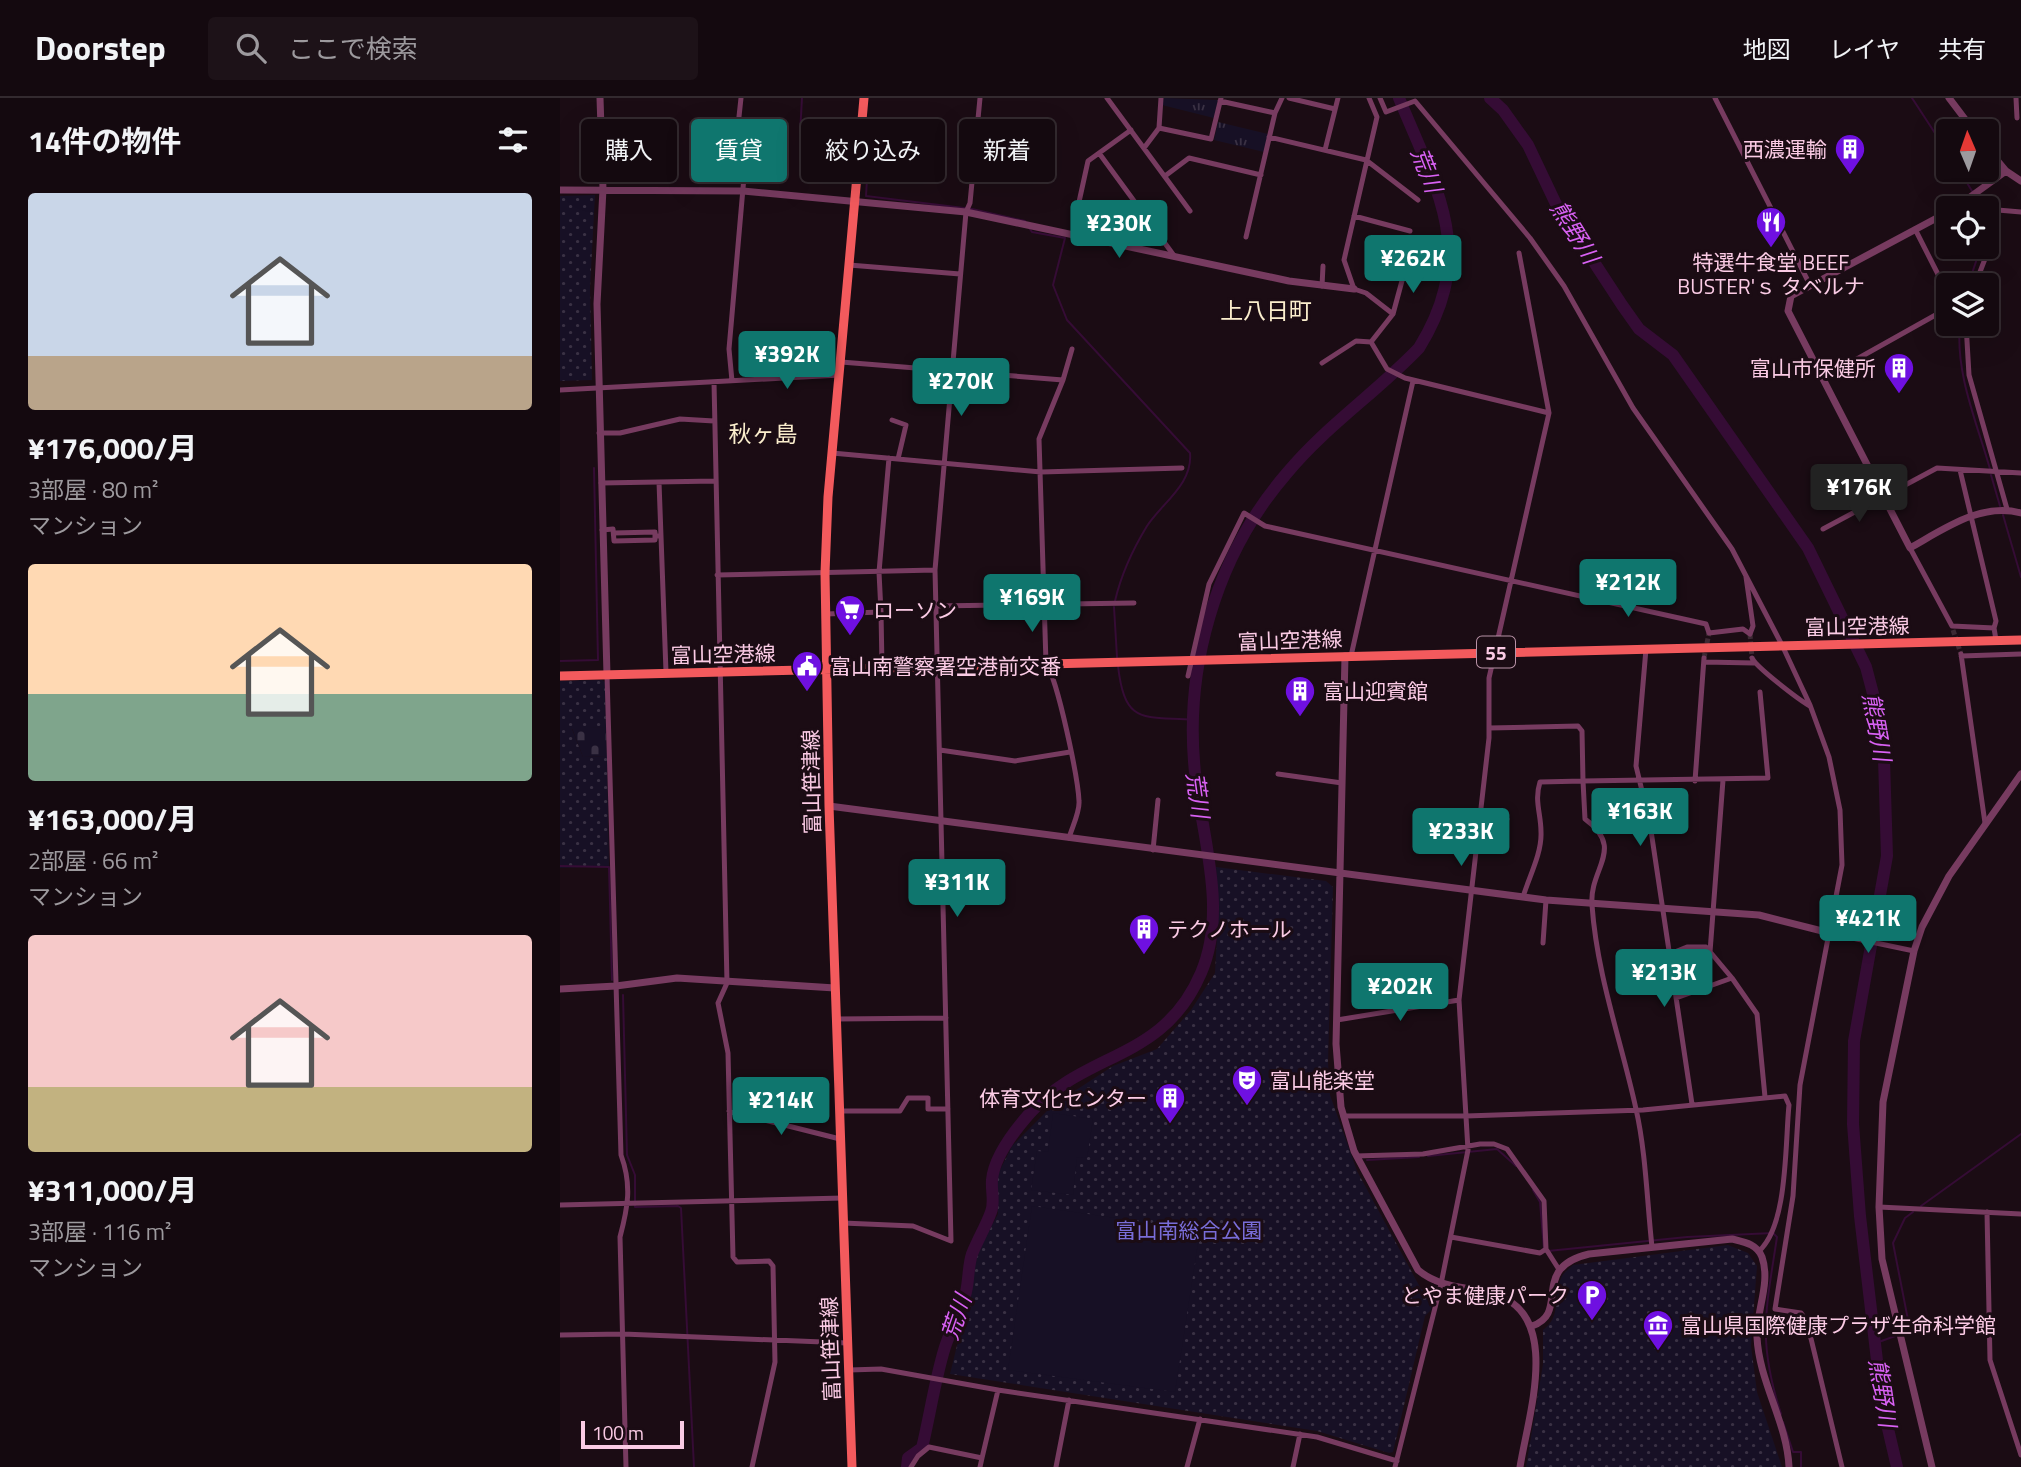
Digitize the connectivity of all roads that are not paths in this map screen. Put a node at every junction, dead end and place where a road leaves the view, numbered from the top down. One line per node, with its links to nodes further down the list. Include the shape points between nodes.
1 (600, 98): 32 (street)
2 (741, 98): 34 (street, via 738,126 748,131)
3 (864, 98): 37 (main road, 富山笹津線)
4 (980, 98): 40 (street)
5 (1107, 98): 21 (street)
6 (1161, 98): 20 (street)
7 (1282, 98): 17 (street)
8 (1289, 98): 16 (street)
9 (1338, 98): 16 (street)
10 (1369, 98): 26 (street, via 1377,117)
11 (1380, 98): 102 (street, via 1386,112 1415,101 1530,237 1564,286 1633,408)
12 (1715, 98): 56 (street)
13 (1949, 98): 19 (street)
14 (2017, 98): 18 (street)
15 (1221, 99): 17 (street); 20 (street, via 1211,139)
16 (1335, 109): 24 (street)
17 (1275, 113): 22 (street)
18 (2017, 118)
19 (1965, 119)
20 (1159, 128): 23 (street)
21 (1130, 130): 23 (street); 25 (street)
22 (1269, 137): 24 (street); 29 (street)
23 (1144, 148): 30 (street)
24 (1325, 150): 26 (street)
25 (1099, 153): 42 (street); 42 (street, via 1088,161 1079,202)
26 (1366, 160): 36 (street); 43 (street)
27 (1999, 163): 28 (street)
28 (2006, 171): 31 (street); 35 (street)
29 (1261, 175): 30 (street, via 1188,158); 47 (street)
30 (1165, 176): 38 (street)
31 (2021, 181)
32 (603, 189): 33 (street); 34 (street); 72 (street, via 597,282)
33 (560, 190)
34 (743, 191): 37 (street); 69 (street, via 729,349)
35 (1972, 196)
36 (1418, 200)
37 (855, 202): 40 (street); 50 (main road, 富山笹津線)
38 (1190, 211)
39 (1999, 211): 41 (street)
40 (966, 212): 49 (street); 54 (street)
41 (2021, 212)
42 (1144, 216): 49 (street)
43 (1354, 216): 46 (street); 57 (street, via 1344,260)
44 (1936, 218): 45 (street)
45 (1915, 229): 53 (street); 56 (street)
46 (1410, 231)
47 (1246, 237)
48 (1519, 253): 74 (street)
49 (1175, 257): 55 (street)
50 (849, 265): 54 (street); 63 (main road, 富山笹津線)
51 (1323, 266): 55 (street)
52 (1406, 266): 58 (street)
53 (1937, 273)
54 (960, 274): 65 (street)
55 (1322, 285): 57 (street)
56 (1810, 285): 67 (street, via 1791,296 1788,311)
57 (1354, 289): 58 (street)
58 (1393, 314): 61 (street)
59 (1936, 315): 67 (street)
60 (1966, 336): 85 (street, via 1969,375)
61 (1371, 342): 64 (street, via 1356,341); 70 (street, via 1387,369)
62 (1072, 349): 68 (street)
63 (841, 362): 65 (street); 66 (main road, 富山笹津線)
64 (1322, 363)
65 (952, 371): 68 (street); 81 (street)
66 (840, 375): 69 (street); 78 (main road, 富山笹津線)
67 (1823, 378): 90 (street)
68 (1063, 380): 84 (street, via 1039,439)
69 (732, 381): 71 (street)
70 (1413, 381): 74 (street); 98 (street)
71 (714, 382): 72 (street); 76 (street)
72 (598, 389): 73 (street); 77 (street)
73 (560, 390)
74 (1549, 413): 104 (street)
75 (892, 420): 80 (street, via 906,425)
76 (714, 421): 77 (street, via 680,419); 87 (street)
77 (600, 433): 89 (street)
78 (832, 453): 79 (street); 101 (main road, 富山笹津線)
79 (889, 458): 80 (street); 100 (street)
80 (898, 459): 81 (street)
81 (944, 463): 84 (street); 99 (street)
82 (1182, 468): 84 (street)
83 (1960, 470): 85 (street); 90 (street, via 1937,468); 93 (street)
84 (1041, 472): 106 (street)
85 (1997, 472): 86 (street); 91 (street)
86 (2021, 473)
87 (715, 481): 88 (street); 103 (street)
88 (659, 482): 89 (street); 96 (street)
89 (601, 483): 95 (street)
90 (1882, 495): 94 (street); 97 (street)
91 (2007, 509): 92 (street); 93 (street)
92 (2021, 513)
93 (1972, 516): 97 (street); 110 (street)
94 (1823, 529)
95 (602, 530): 96 (street, via 613,529 614,541 655,540); 126 (street)
96 (658, 536): 125 (street)
97 (1910, 548): 110 (street, via 1952,628)
98 (1375, 550): 104 (street); 118 (street); 119 (street, via 1265,526 1244,513 1209,584)
99 (935, 570): 100 (street); 107 (street)
100 (879, 572): 101 (street); 108 (street)
101 (825, 573): 103 (street); 109 (main road, 富山笹津線)
102 (1746, 574): 104 (street, via 1753,626 1750,634 1743,629 1709,633 1706,624); 113 (street)
103 (717, 575): 124 (street)
104 (1511, 580): 115 (street)
105 (1134, 603): 106 (street)
106 (1044, 605): 107 (street); 120 (street)
107 (935, 606): 121 (street)
108 (881, 612): 109 (street); 122 (street)
109 (825, 614): 123 (main road, 富山笹津線)
110 (1994, 628): 111 (street)
111 (1996, 640): 112 (main road, 富山空港線 / 55); 113 (main road, 富山空港線 / 55)
112 (2016, 640): 116 (street)
113 (1785, 645): 114 (main road, 富山空港線 / 55); 130 (street)
114 (1646, 649): 115 (main road, 富山空港線 / 55); 139 (street, via 1636,766)
115 (1494, 652): 118 (main road, 富山空港線 / 55); 131 (street)
116 (2013, 654): 117 (street); 146 (street, via 1961,655)
117 (2021, 654)
118 (1348, 656): 119 (main road, 富山空港線 / 55); 140 (street)
119 (1190, 660): 120 (main road, 富山空港線 / 55); 128 (street)
120 (1046, 663): 121 (main road, 富山空港線 / 55); 133 (street)
121 (937, 666): 122 (main road, 富山空港線 / 55); 132 (street)
122 (883, 667): 123 (main road, 富山空港線 / 55)
123 (826, 670): 124 (main road, 富山空港線 / 55); 142 (main road, 富山笹津線)
124 (720, 671): 125 (main road, 富山空港線 / 55); 164 (street)
125 (666, 672): 126 (main road, 富山空港線 / 55)
126 (607, 675): 127 (main road, 富山空港線 / 55); 165 (street)
127 (560, 676)
128 (1188, 676)
129 (1760, 692): 136 (street, via 1768,778)
130 (1810, 706): 138 (street, via 1753,661 1704,660); 156 (street, via 1829,757 1840,810 1842,865)
131 (1489, 728): 137 (street, via 1578,726 1582,731); 145 (street)
132 (940, 750): 133 (street, via 1015,761); 144 (street)
133 (1070, 752): 147 (street, via 1080,803)
134 (1278, 774): 140 (street)
135 (2021, 774): 146 (street)
136 (1723, 780): 138 (street); 155 (street)
137 (1583, 781): 139 (street); 151 (street, via 1539,782 1535,796 1542,830); 153 (street, via 1585,819 1606,844)
138 (1695, 781): 139 (street)
139 (1640, 782): 154 (street)
140 (1342, 783): 149 (street)
141 (1158, 800): 148 (street)
142 (829, 806): 144 (street); 166 (main road, 富山笹津線)
143 (1507, 819): 145 (street)
144 (941, 821): 147 (street); 170 (street)
145 (1479, 823): 150 (street)
146 (1985, 823): 159 (street, via 1934,901)
147 (1069, 838): 148 (street)
148 (1153, 850): 149 (street)
149 (1340, 874): 150 (street); 172 (street)
150 (1471, 891): 151 (street); 169 (street)
151 (1523, 897): 152 (street)
152 (1546, 900): 153 (street); 158 (street)
153 (1592, 906): 154 (street); 176 (street, via 1604,994)
154 (1661, 910): 155 (street); 161 (street)
155 (1715, 912): 156 (street, via 1759,915); 160 (street)
156 (1828, 933): 157 (street); 221 (street, via 1800,1085 1793,1196 1775,1309 1801,1313 1807,1322)
157 (1838, 935): 159 (street)
158 (1543, 943)
159 (1914, 951): 188 (street, via 1883,1102)
160 (1710, 952): 161 (street, via 1706,947 1687,947); 163 (street)
161 (1669, 957): 162 (street, via 1650,962); 168 (street)
162 (1638, 959)
163 (1732, 978): 168 (street); 173 (street, via 1757,1014)
164 (727, 983): 165 (street, via 665,978); 166 (street); 177 (street, via 718,1003 728,1053)
165 (617, 986): 167 (street); 186 (street, via 621,1155)
166 (835, 988): 171 (main road, 富山笹津線)
167 (560, 989)
168 (1676, 998): 174 (street)
169 (1458, 1000): 172 (street); 180 (street)
170 (946, 1018): 171 (street); 175 (street)
171 (837, 1019): 178 (main road, 富山笹津線)
172 (1336, 1020): 179 (street)
173 (1765, 1097): 174 (street); 195 (street, via 1785,1096 1789,1105 1780,1210 1770,1241)
174 (1692, 1104): 176 (street)
175 (948, 1109): 178 (street, via 928,1109 928,1098 908,1098 901,1111); 191 (street, via 951,1241 913,1226)
176 (1637, 1110): 180 (street); 193 (street)
177 (729, 1111): 181 (street); 185 (street)
178 (839, 1111): 181 (main road, 富山笹津線)
179 (1343, 1116): 180 (street); 183 (street)
180 (1466, 1116): 182 (street)
181 (841, 1139): 184 (main road, 富山笹津線)
182 (1468, 1147): 183 (street); 192 (street); 194 (street, via 1494,1144 1507,1149 1517,1161 1544,1201)
183 (1356, 1156): 197 (street, via 1412,1263)
184 (843, 1198): 185 (street); 191 (main road, 富山笹津線)
185 (731, 1201): 186 (street); 201 (street, via 733,1257 737,1262 769,1261 773,1266)
186 (633, 1203): 187 (street); 199 (street, via 620,1237)
187 (560, 1205)
188 (1879, 1207): 189 (street); 222 (street, via 1889,1294)
189 (1987, 1212): 190 (street); 208 (street, via 1990,1360)
190 (2021, 1214)
191 (843, 1223): 202 (main road, 富山笹津線)
192 (1451, 1237): 194 (street, via 1540,1253); 197 (street)
193 (1652, 1247): 195 (street, via 1732,1239); 196 (street, via 1584,1255)
194 (1546, 1249): 196 (street)
195 (1759, 1251): 220 (street, via 1765,1274 1757,1335)
196 (1558, 1268): 198 (street, via 1549,1313)
197 (1441, 1284): 198 (street, via 1514,1302); 210 (street)
198 (1532, 1326): 219 (street, via 1536,1364)
199 (623, 1334): 200 (street); 201 (street); 211 (street)
200 (560, 1335)
201 (775, 1340): 202 (street); 212 (street, via 775,1362)
202 (847, 1343): 203 (main road, 富山笹津線)
203 (848, 1370): 204 (street, via 881,1369); 213 (main road, 富山笹津線)
204 (998, 1390): 205 (street); 209 (street)
205 (1069, 1400): 206 (street); 216 (street)
206 (1200, 1419): 207 (street); 217 (street)
207 (1300, 1434): 210 (street); 218 (street)
208 (2021, 1455)
209 (982, 1458): 214 (street, via 929,1447); 215 (street)
210 (1396, 1464)
211 (626, 1467)
212 (752, 1467)
213 (852, 1467)
214 (911, 1467)
215 (980, 1467)
216 (1056, 1467)
217 (1187, 1467)
218 (1293, 1467)
219 (1520, 1467)
220 (1789, 1467)
221 (1842, 1467)
222 (1932, 1467)

